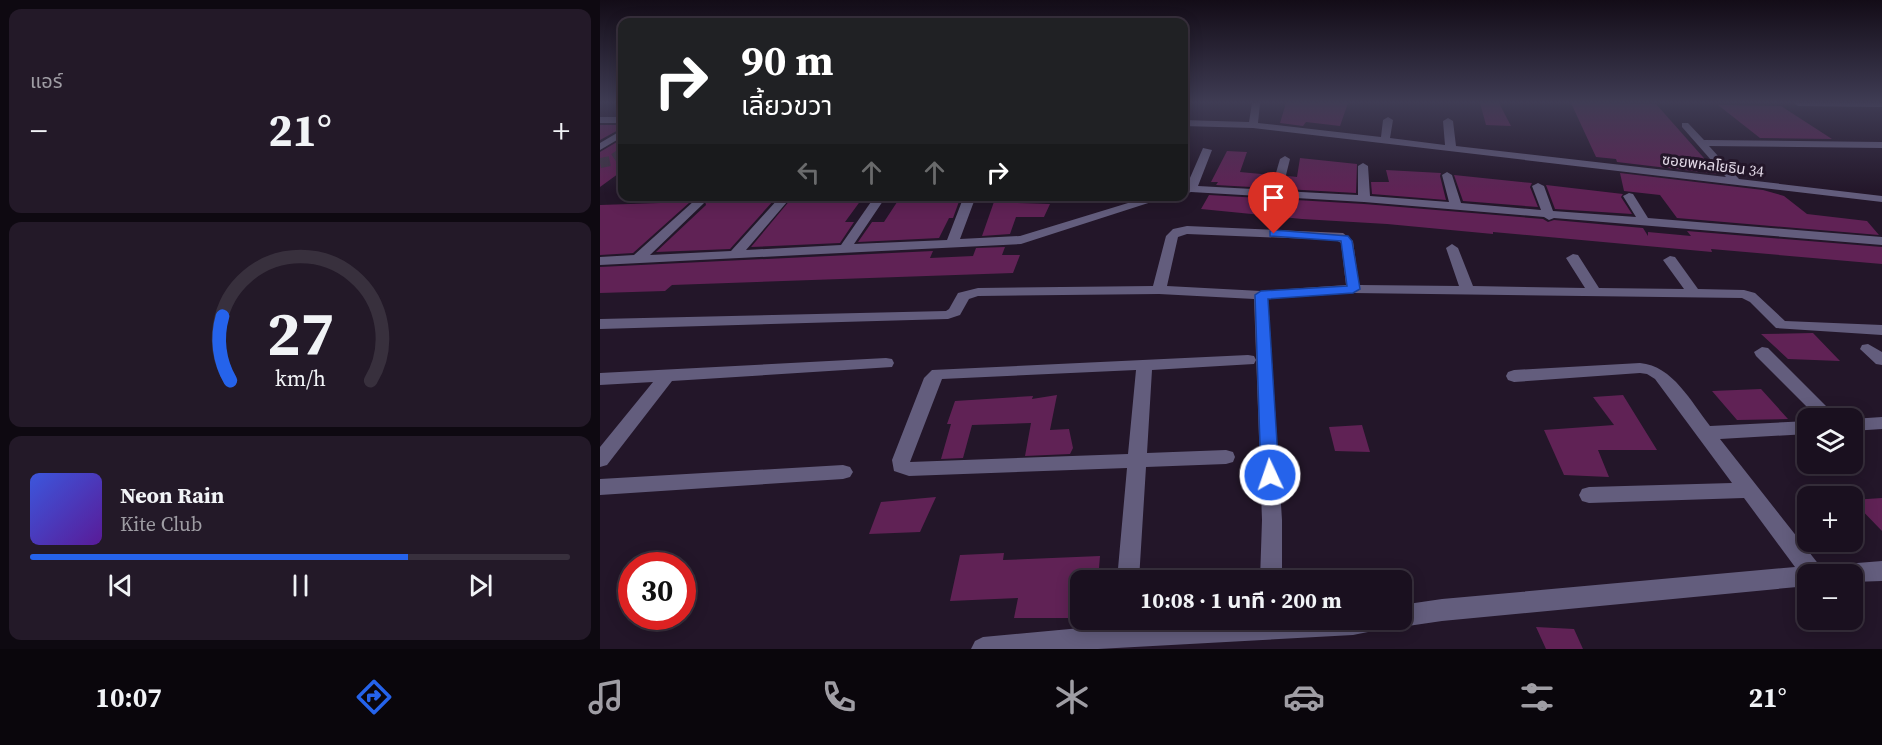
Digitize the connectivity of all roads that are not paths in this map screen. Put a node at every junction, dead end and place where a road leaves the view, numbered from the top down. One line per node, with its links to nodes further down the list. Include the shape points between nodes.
1 (1322, 133): 6 (street, ซอยพหลโยธิน 34)
2 (1387, 133): 6 (street)
3 (1449, 133): 10 (street)
4 (1693, 133): 7 (street)
5 (618, 136): 9 (street)
6 (1386, 141): 10 (street, ซอยพหลโยธิน 34)
7 (1702, 143): 8 (street); 15 (street)
8 (1882, 145)
9 (600, 147)
10 (1451, 149): 15 (street, ซอยพหลโยธิน 34)
11 (1207, 150): 17 (street)
12 (1285, 159): 19 (street)
13 (1363, 166): 22 (street)
14 (1447, 176): 29 (street)
15 (1737, 183): 21 (street, ซอยพหลโยธิน 34)
16 (1538, 186): 31 (street)
17 (1188, 188)
18 (1188, 190): 19 (street)
19 (1276, 193): 22 (street)
20 (1629, 196): 32 (street)
21 (1864, 197): 23 (street, ซอยพหลโยธิน 34); 30 (street)
22 (1364, 199): 29 (street)
23 (1882, 199)
24 (782, 201): 37 (street)
25 (877, 201): 36 (street)
26 (968, 201): 34 (street)
27 (1149, 201): 34 (street, via 1021,240)
28 (698, 203): 39 (street)
29 (1456, 208): 31 (street)
30 (1882, 213)
31 (1549, 216): 32 (street)
32 (1645, 223): 33 (street)
33 (1882, 241)
34 (951, 245): 36 (street)
35 (1452, 248): 44 (street)
36 (844, 250): 37 (street)
37 (734, 255): 39 (street)
38 (1573, 258): 45 (street)
39 (638, 259): 41 (street)
40 (1670, 260): 46 (street)
41 (600, 261)
42 (1353, 289): 43 (street, via 1344,238 1187,230 1172,236); 44 (street); 47 (street)
43 (1159, 290): 47 (street); 48 (street, via 970,292 948,315)
44 (1467, 290): 45 (street)
45 (1595, 292): 46 (street)
46 (1694, 293): 49 (street, via 1751,296 1775,321 1789,327)
47 (1261, 295): 73 (street)
48 (600, 324)
49 (1882, 330)
50 (1868, 349): 53 (street)
51 (1762, 352): 59 (street)
52 (1248, 360): 55 (street)
53 (1882, 360)
54 (886, 363): 56 (street)
55 (1144, 366): 66 (street); 66 (street, via 938,374 932,378 901,466 909,469)
56 (667, 375): 58 (street); 65 (street)
57 (1514, 376): 63 (street, via 1651,369 1661,375)
58 (600, 379)
59 (1818, 408)
60 (1882, 423): 61 (street)
61 (1863, 424)
62 (1797, 428): 63 (street)
63 (1705, 433): 69 (street)
64 (1226, 457): 66 (street)
65 (600, 460)
66 (1136, 461): 72 (street)
67 (843, 472): 68 (street)
68 (600, 487)
69 (1749, 490): 70 (street); 71 (street)
70 (1589, 495)
71 (1805, 564)
72 (1129, 570)
73 (1271, 570)
74 (1882, 571): 75 (street)
75 (1863, 572)
76 (1797, 577): 77 (street)
77 (1412, 614)
78 (1105, 630): 79 (street)
79 (983, 649)

